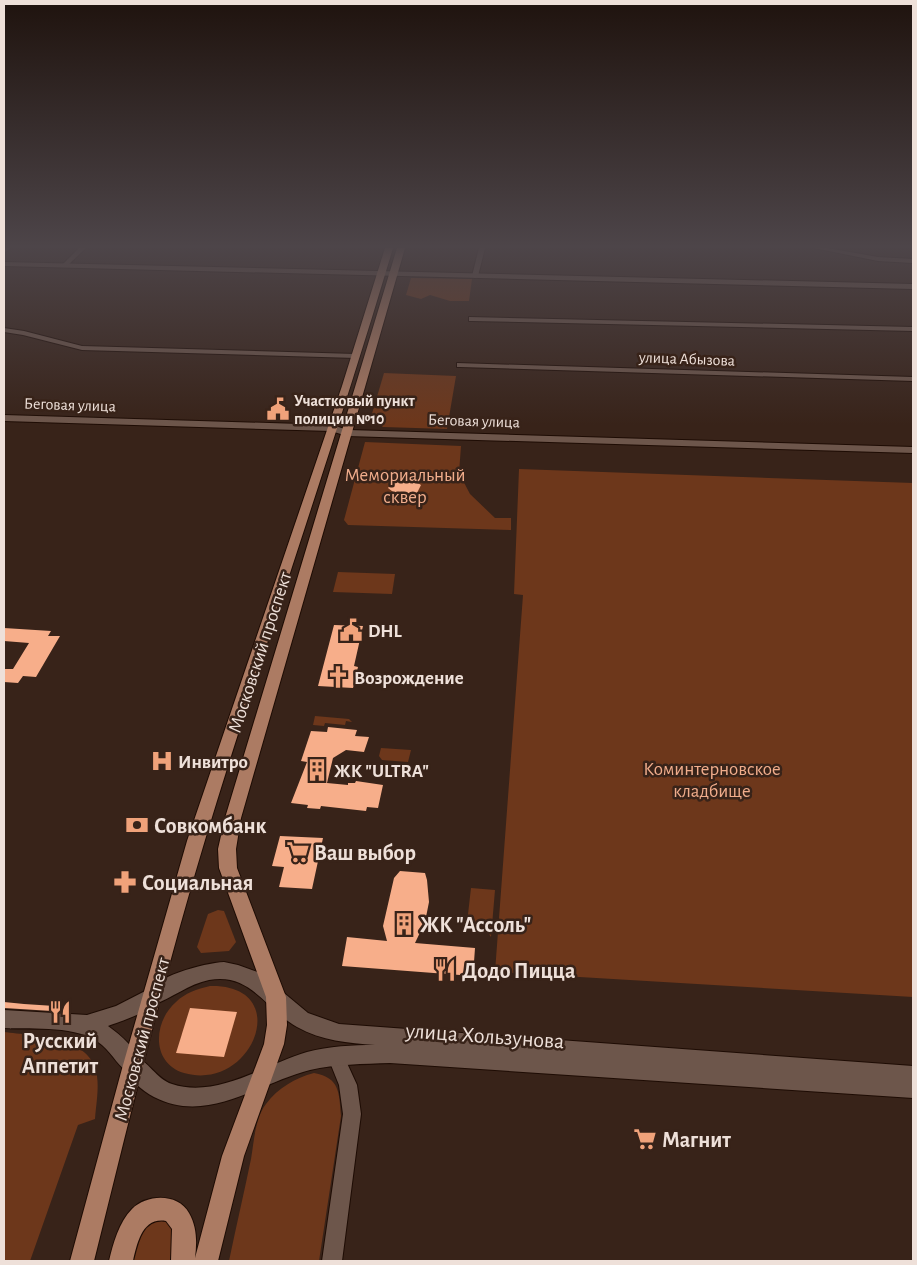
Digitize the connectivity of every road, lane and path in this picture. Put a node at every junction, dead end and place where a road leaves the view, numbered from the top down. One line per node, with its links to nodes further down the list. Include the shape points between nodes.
1 (370, 307): 6 (main road, Московский проспект)
2 (382, 307): 10 (main road, Московский проспект)
3 (472, 319): 4 (street)
4 (913, 329)
5 (4, 330): 6 (street, via 31,334 61,346 82,348)
6 (356, 356): 10 (main road, Московский проспект)
7 (460, 365): 8 (street, улица Абызова)
8 (913, 379)
9 (4, 418): 10 (street, Беговая улица)
10 (339, 430): 11 (main road, Беговая улица); 12 (main road, Московский проспект, via 196,841); 13 (main road, Московский проспект, via 227,849 228,868)
11 (913, 450)
12 (153, 996): 13 (main road, улица Хользунова, via 185,978 228,970 254,978); 15 (main road, улица Хользунова, via 121,1013); 17 (main road, Московский проспект)
13 (276, 997): 18 (main road, улица Хользунова, via 305,1022 339,1034); 19 (main road, Московский проспект, via 274,1044)
14 (4, 1019): 15 (main road, улица Хользунова)
15 (86, 1024): 17 (main road, улица Хользунова, via 110,1039)
16 (335, 1055): 19 (main road, улица Хользунова); 20 (main road, улица Хользунова, via 390,1054); 25 (street, via 348,1084 352,1114)
17 (133, 1065): 19 (main road, улица Хользунова, via 151,1084 174,1096 202,1098 230,1092); 21 (main road, Московский проспект)
18 (913, 1076)
19 (260, 1079): 24 (main road, Московский проспект, via 233,1156)
20 (913, 1088)
21 (82, 1261)
22 (121, 1261): 23 (main road, via 133,1226 140,1217 158,1208 178,1215 183,1224)
23 (183, 1261)
24 (206, 1261)
25 (332, 1261)

